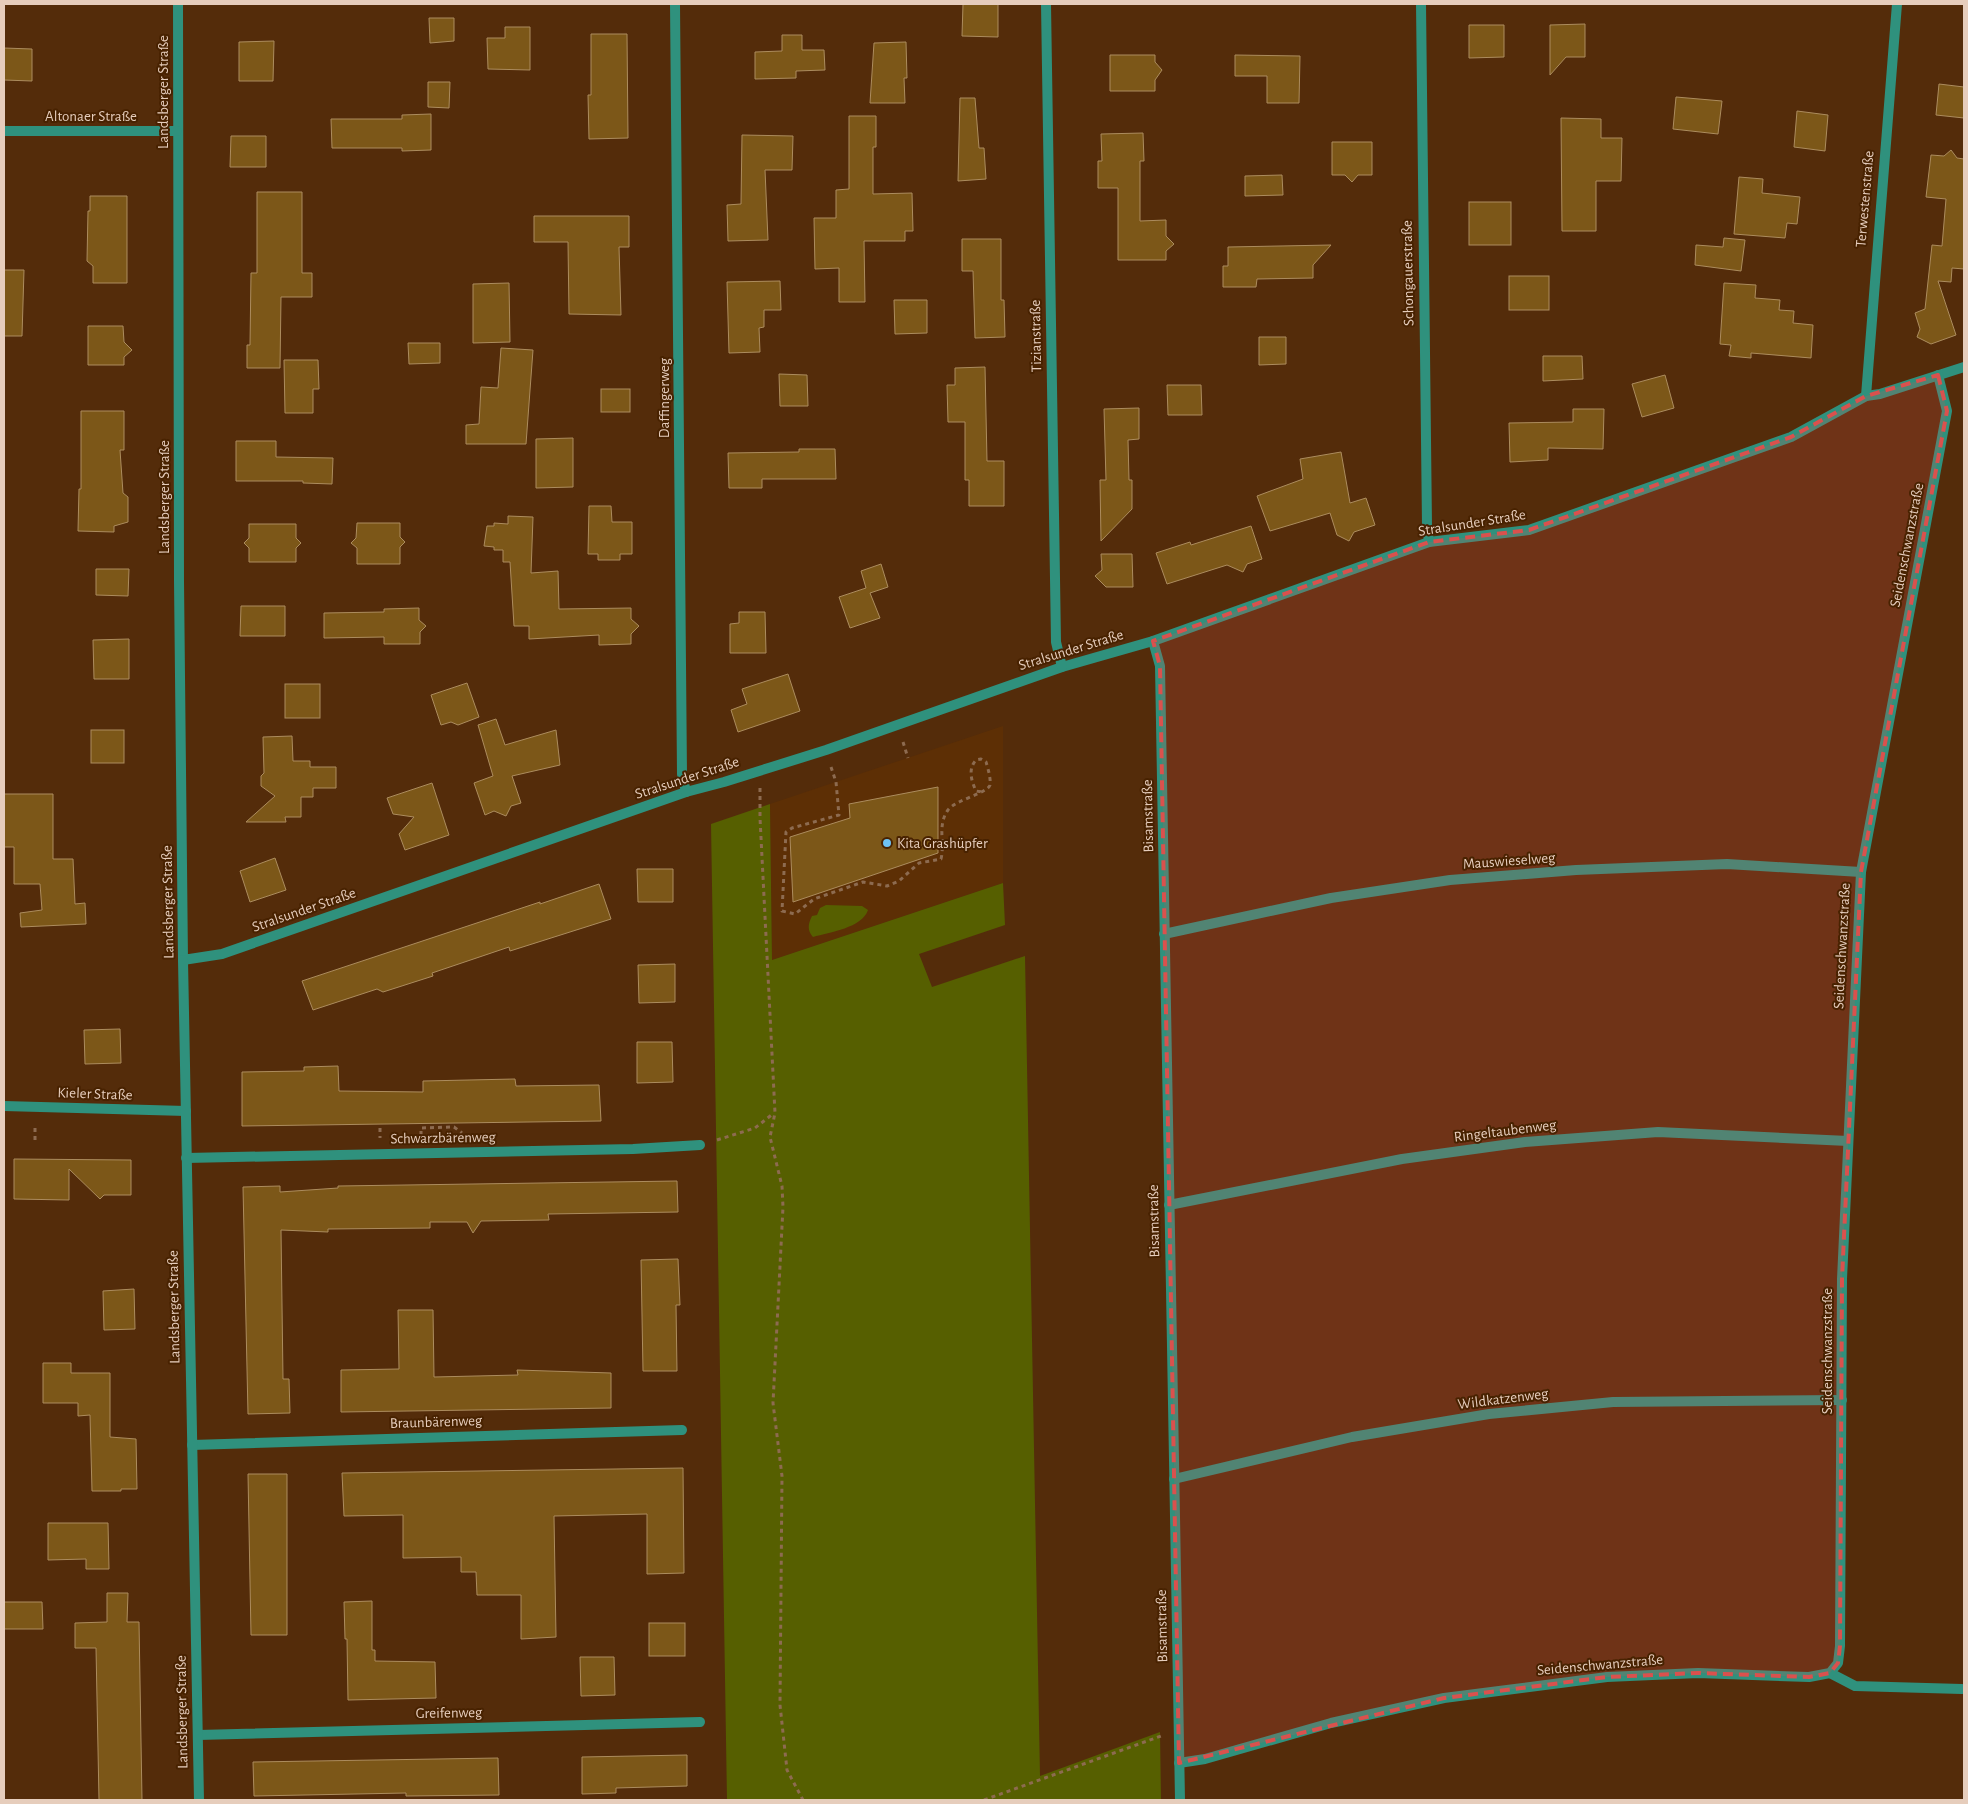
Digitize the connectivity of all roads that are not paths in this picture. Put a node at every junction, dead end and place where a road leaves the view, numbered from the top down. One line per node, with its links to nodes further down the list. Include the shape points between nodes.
1 (178, 4): 7 (street, Landsberger Straße)
2 (675, 4): 14 (street, Daffingerweg, via 682,774)
3 (1046, 4): 13 (street, Tizianstraße, via 1056,642)
4 (1420, 4): 11 (street, Schongauerstraße)
5 (1897, 4): 10 (street, Terwestenstraße)
6 (4, 131): 7 (street, Altonaer Straße)
7 (177, 131): 17 (street, Landsberger Straße)
8 (1964, 366): 9 (street, Stralsunder Straße)
9 (1938, 375): 10 (street, Stralsunder Straße); 15 (street, Seidenschwanzstraße, via 1947,411)
10 (1866, 396): 11 (street, Stralsunder Straße, via 1791,436 1529,530)
11 (1429, 542): 12 (street, Stralsunder Straße)
12 (1153, 642): 13 (street, Stralsunder Straße); 16 (street, Bisamstraße, via 1160,666)
13 (1062, 667): 14 (street, Stralsunder Straße, via 826,750)
14 (686, 792): 17 (street, Stralsunder Straße, via 222,954)
15 (1861, 872): 16 (street, Mauswieselweg, via 1727,864 1576,870 1450,880 1331,898); 20 (street, Seidenschwanzstraße)
16 (1164, 934): 23 (street, Bisamstraße)
17 (183, 960): 19 (street, Landsberger Straße)
18 (4, 1106): 19 (street, Kieler Straße)
19 (186, 1111): 22 (street, Landsberger Straße)
20 (1848, 1141): 23 (street, Ringeltaubenweg, via 1658,1132 1525,1142 1402,1159); 24 (street, Seidenschwanzstraße, via 1842,1279)
21 (700, 1145): 22 (street, Schwarzbärenweg)
22 (186, 1158): 26 (street, Landsberger Straße)
23 (1169, 1205): 27 (street, Bisamstraße)
24 (1842, 1400): 27 (street, Wildkatzenweg, via 1613,1402 1489,1414 1352,1437); 28 (street, Seidenschwanzstraße, via 1840,1646 1838,1663)
25 (682, 1430): 26 (street, Braunbärenweg)
26 (192, 1445): 31 (street, Landsberger Straße)
27 (1174, 1479): 32 (street, Bisamstraße)
28 (1830, 1673): 29 (street, via 1855,1686); 32 (street, Seidenschwanzstraße, via 1809,1677 1698,1673 1607,1677 1444,1698 1330,1723 1205,1759)
29 (1962, 1689)
30 (700, 1722): 31 (street, Greifenweg)
31 (198, 1734): 33 (street, Landsberger Straße)
32 (1179, 1763): 34 (street, Bisamstraße)
33 (199, 1800)
34 (1180, 1800)

